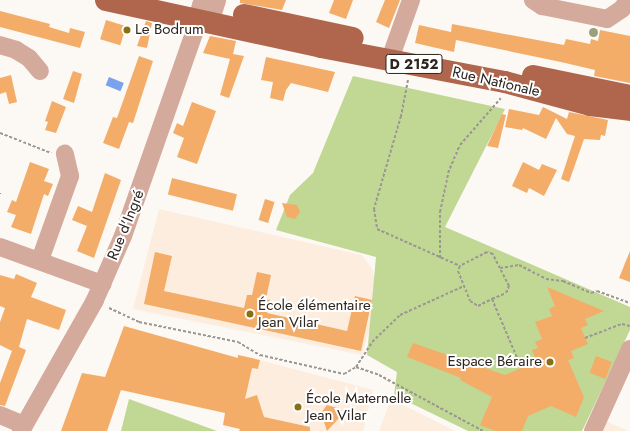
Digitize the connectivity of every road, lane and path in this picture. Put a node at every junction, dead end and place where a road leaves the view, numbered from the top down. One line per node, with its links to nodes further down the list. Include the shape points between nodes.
1 (106, 0): 5 (main road, D 2152)
2 (411, 0): 7 (street)
3 (533, 0): 4 (street, via 542,6 607,19 622,9)
4 (628, 0)
5 (203, 9): 7 (main road, Rue Nationale / D 2152); 20 (street, Rue d'Ingré, via 137,200)
6 (0, 45): 8 (street, via 29,58)
7 (391, 53): 10 (main road, Rue Nationale / D 2152); 11 (main road, Rue Nationale)
8 (40, 71)
9 (408, 78): 16 (path, via 401,116 374,209 377,228)
10 (505, 82): 12 (main road, Rue Nationale / D 2152, via 566,99); 16 (path, via 501,100 460,146 448,173 440,212)
11 (630, 96)
12 (630, 110)
13 (0, 134): 14 (path)
14 (57, 154): 17 (street, via 70,176)
15 (0, 247): 17 (street)
16 (440, 258): 18 (path)
17 (40, 260): 20 (street)
18 (460, 266): 19 (path, via 487,252 493,254); 21 (path, via 458,271)
19 (500, 268): 22 (path, via 509,286 506,293); 23 (path, via 519,265 546,279 563,281 591,293 597,291)
20 (102, 284): 31 (street, Rue d'Ingré)
21 (464, 286): 22 (path, via 470,301 478,306); 28 (path, via 400,315 372,342)
22 (492, 299): 29 (path)
23 (630, 303)
24 (107, 307): 28 (path, via 139,322 238,342 260,355 344,374)
25 (630, 326): 26 (path, via 622,324)
26 (585, 338)
27 (630, 349): 33 (street)
28 (356, 367): 32 (path, via 379,375)
29 (521, 367)
30 (0, 415): 31 (street)
31 (22, 428)
32 (483, 431)
33 (593, 431)

